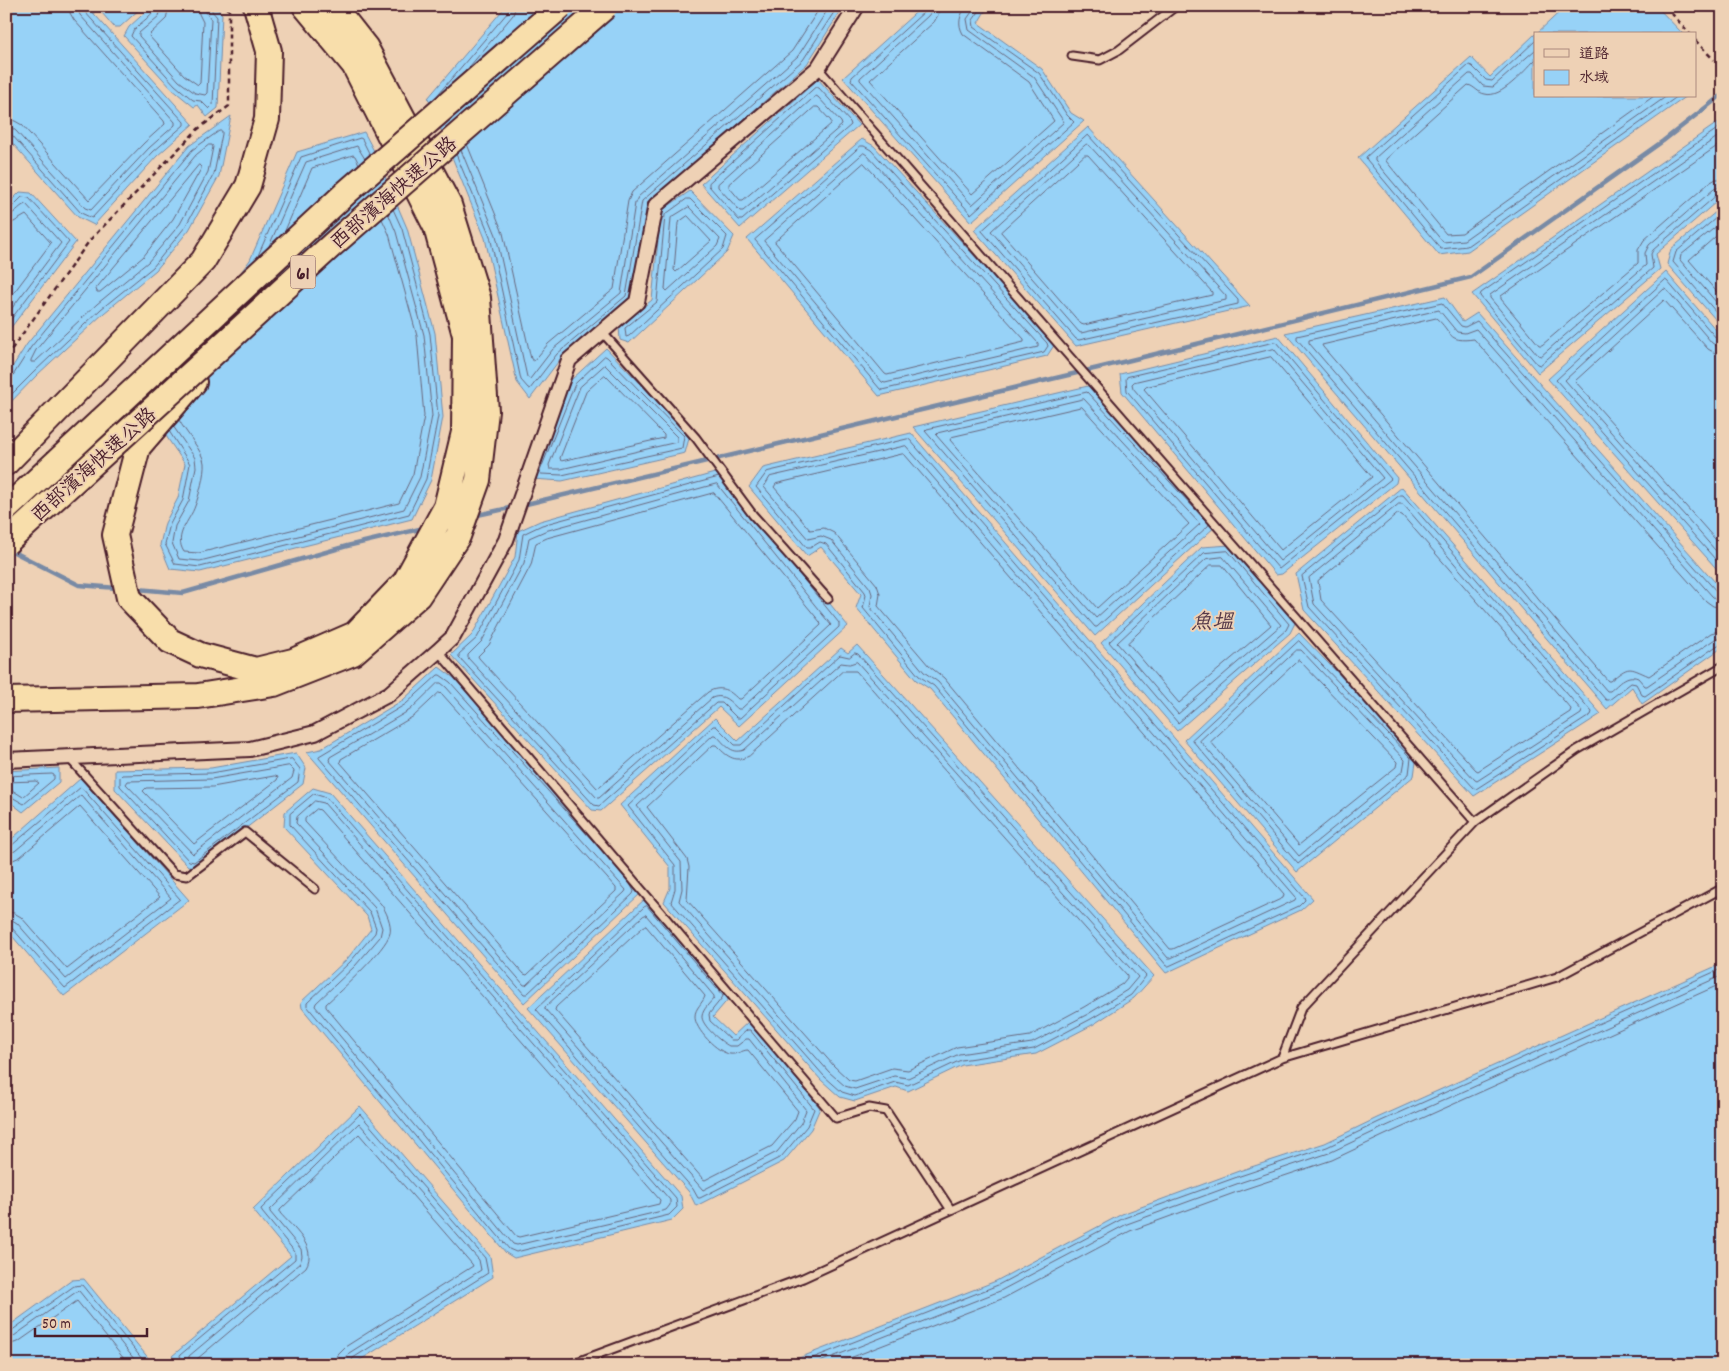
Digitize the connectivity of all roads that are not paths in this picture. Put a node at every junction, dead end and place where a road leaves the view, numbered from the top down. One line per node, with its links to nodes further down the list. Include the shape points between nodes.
1 (256, 6): 12 (highway, via 269,50 267,119 248,186 203,261)
2 (305, 6): 14 (highway, via 354,65 436,227 465,335 464,432 446,507)
3 (333, 6): 14 (highway, via 366,48 449,205 478,298 486,411 478,480)
4 (562, 6): 13 (highway, 西部濱海快速公路 / 61, bridge, via 348,190)
5 (606, 6): 10 (highway, 西部濱海快速公路 / 61, bridge)
6 (856, 6): 9 (street)
7 (1176, 6): 8 (lane, via 1119,50 1100,60)
8 (1072, 56)
9 (818, 68): 11 (street, via 656,205 637,302); 22 (lane)
10 (238, 332): 14 (highway, via 138,447 115,535 129,598 170,641 200,655 256,670 293,661 355,634 405,582); 15 (highway, 西部濱海快速公路 / 61, bridge)
11 (602, 332): 16 (lane, via 696,438 753,515); 17 (street, via 569,360 506,540 453,637)
12 (6, 463)
13 (6, 509)
14 (450, 522): 19 (highway, via 458,536 418,596 353,653 274,684 198,696)
15 (6, 543)
16 (828, 599)
17 (438, 651): 20 (street, via 389,694 315,733 250,749); 26 (lane, via 836,1118 868,1108 886,1111)
18 (1723, 666): 22 (lane, via 1577,750)
19 (6, 700)
20 (68, 758): 21 (street); 23 (lane, via 174,874 187,876 245,832)
21 (6, 760)
22 (1475, 822): 25 (lane, via 1301,1008)
23 (315, 888)
24 (1723, 888): 25 (lane, via 1557,977)
25 (1282, 1058): 26 (lane)
26 (951, 1210): 27 (lane, via 803,1278)
27 (569, 1365)

